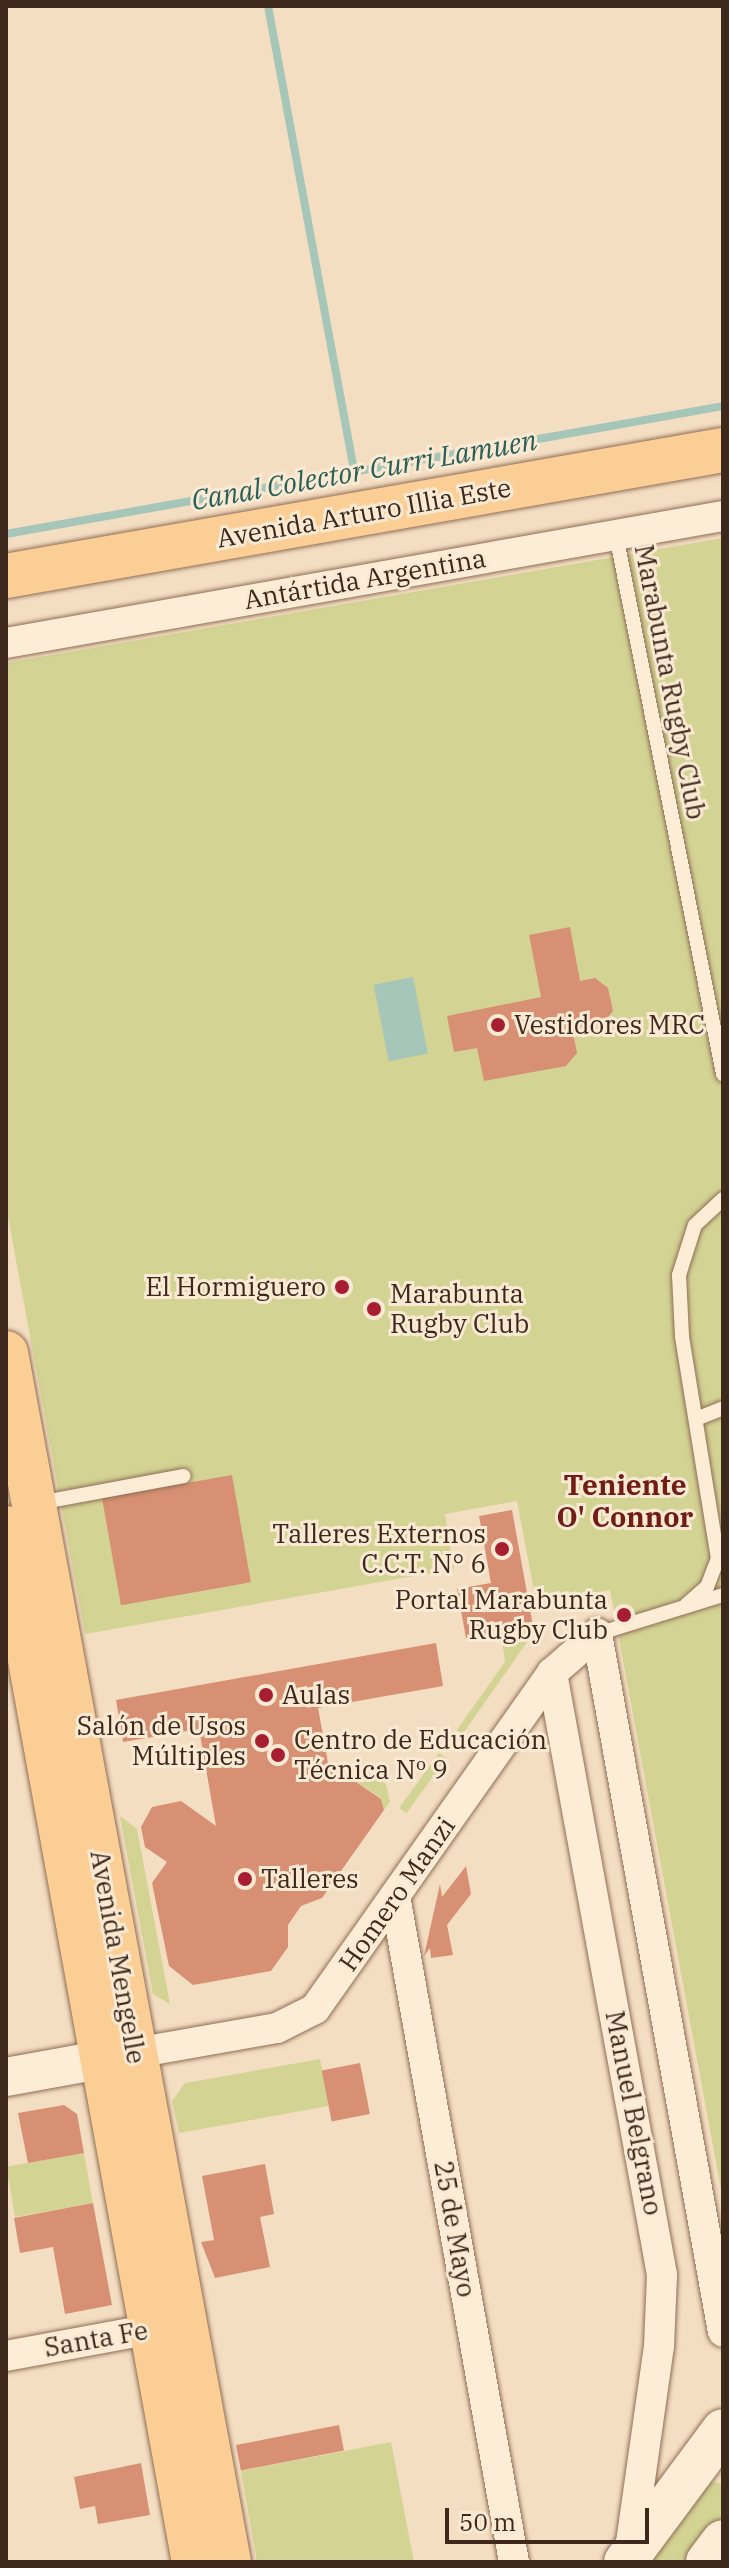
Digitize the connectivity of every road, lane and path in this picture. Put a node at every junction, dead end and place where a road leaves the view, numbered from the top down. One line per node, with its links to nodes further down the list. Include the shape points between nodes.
1 (723, 450): 4 (main road, Avenida Arturo Illia Este)
2 (723, 516): 3 (street, Antártida Argentina)
3 (616, 535): 5 (street, Antártida Argentina); 6 (lane, Marabunta Rugby Club)
4 (6, 576)
5 (6, 643)
6 (723, 1074)
7 (723, 1199): 10 (lane, via 695,1225 679,1275)
8 (6, 1353): 12 (main road, Avenida Mengelle)
9 (723, 1408): 10 (lane)
10 (696, 1419): 14 (lane, via 718,1559 707,1587)
11 (184, 1476): 12 (lane)
12 (18, 1492): 18 (main road, Avenida Mengelle)
13 (723, 1595): 14 (lane)
14 (686, 1605): 15 (lane)
15 (597, 1634): 16 (street, Homero Manzi); 21 (street, Manuel Belgrano)
16 (552, 1673): 17 (street, Homero Manzi); 25 (street, Manuel Belgrano, via 662,2275 659,2346)
17 (395, 1896): 18 (street, Homero Manzi, via 324,1998 304,2018 277,2028); 28 (street, 25 de Mayo)
18 (119, 2056): 19 (street); 20 (main road, Avenida Mengelle)
19 (6, 2077)
20 (168, 2326): 22 (street, Santa Fe); 26 (main road, Avenida Mengelle); 27 (main road, Avenida Mengelle)
21 (723, 2332)
22 (6, 2356)
23 (718, 2448): 25 (main road)
24 (723, 2541): 29 (main road)
25 (627, 2559)
26 (194, 2562)
27 (229, 2562)
28 (514, 2562)
29 (707, 2562)

